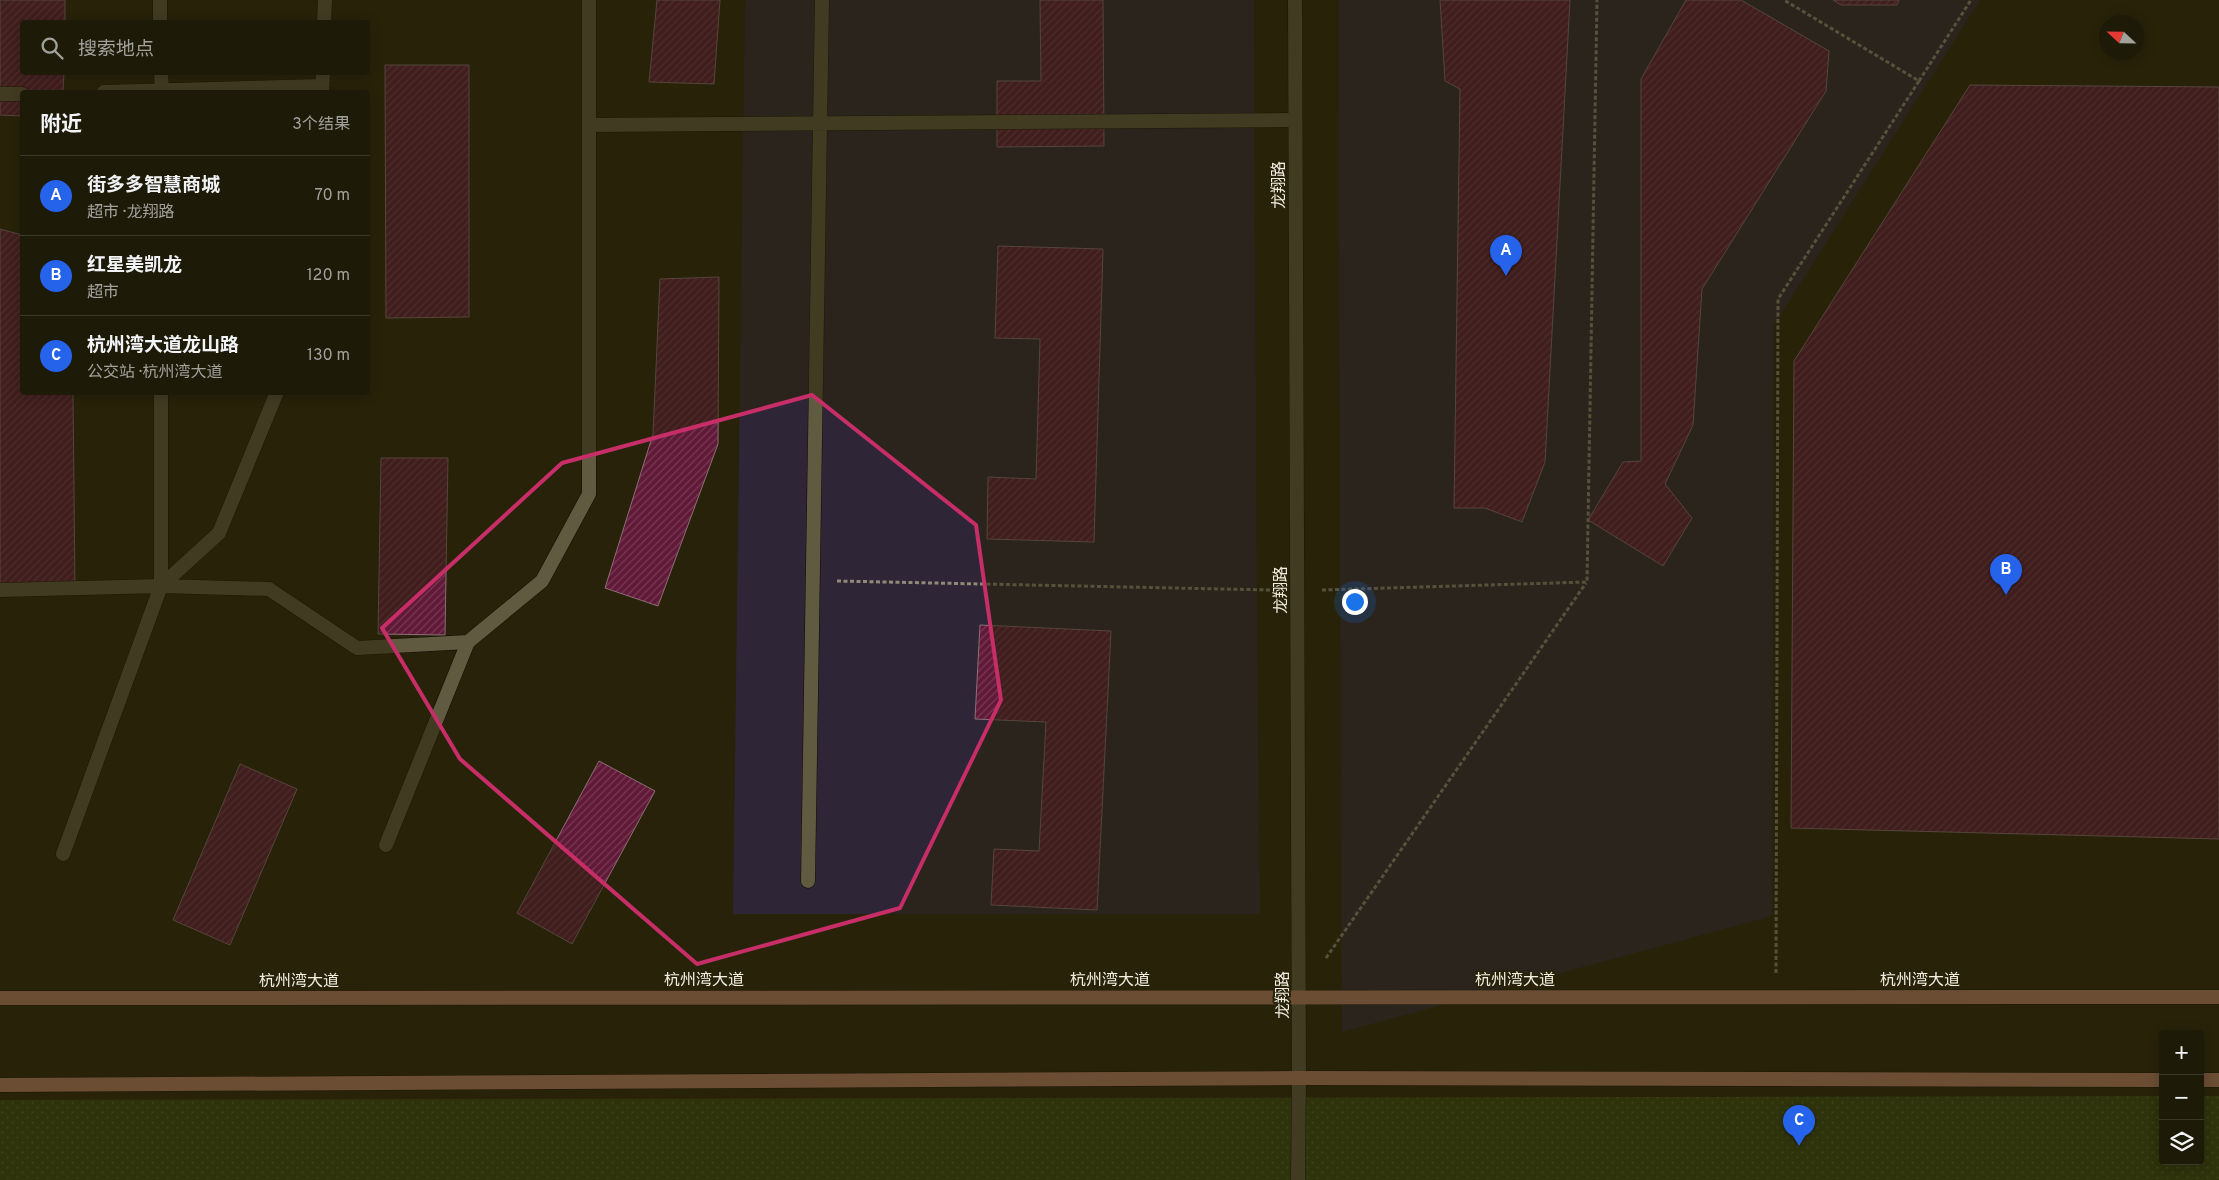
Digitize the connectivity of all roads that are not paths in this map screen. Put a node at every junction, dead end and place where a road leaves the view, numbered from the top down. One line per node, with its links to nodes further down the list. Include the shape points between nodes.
1 (160, 0): 6 (street)
2 (324, 0): 7 (street)
3 (589, 0): 16 (street)
4 (822, 0): 15 (street)
5 (1295, 0): 14 (street, 龙翔路)
6 (160, 20)
7 (324, 20)
8 (161, 75): 10 (street)
9 (322, 84): 11 (street)
10 (162, 90)
11 (202, 90)
12 (0, 94): 13 (street)
13 (20, 94)
14 (1295, 120): 15 (street); 25 (street, 龙翔路)
15 (820, 123): 16 (street); 24 (street)
16 (589, 124): 21 (street, via 589,494 542,581)
17 (162, 395): 19 (street)
18 (277, 395): 19 (street, via 219,533)
19 (161, 586): 20 (street); 21 (street, via 269,588 357,648); 23 (street)
20 (0, 590)
21 (468, 642): 22 (street)
22 (386, 845)
23 (63, 854)
24 (808, 881)
25 (1299, 996): 26 (main road, 杭州湾大道); 27 (main road, 杭州湾大道); 28 (street, 龙翔路)
26 (2219, 997)
27 (0, 998)
28 (1300, 1078): 29 (main road); 32 (main road); 33 (street, 龙翔路)
29 (2159, 1080)
30 (2204, 1080): 31 (main road)
31 (2219, 1080)
32 (0, 1086)
33 (1298, 1180)

